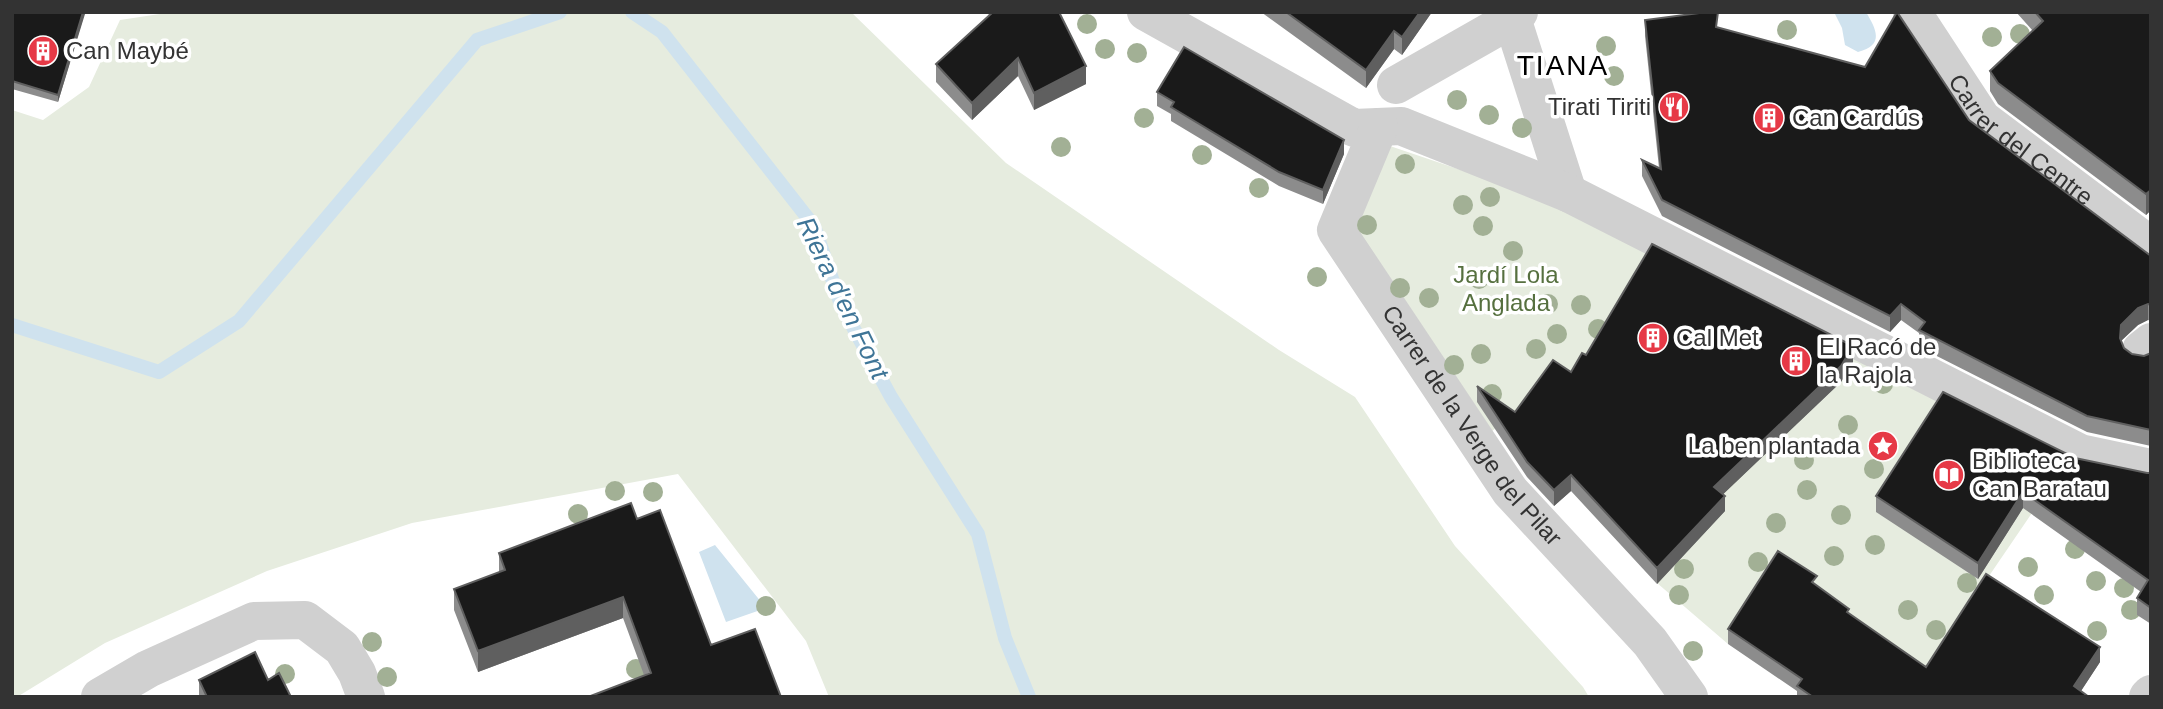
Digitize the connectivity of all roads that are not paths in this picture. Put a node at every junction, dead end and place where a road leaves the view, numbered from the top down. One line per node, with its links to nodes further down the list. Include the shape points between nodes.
1 (1146, 12): 4 (street, via 1354,128)
2 (1912, 12): 6 (street, Carrer del Centre, via 1982,119)
3 (1514, 14): 4 (street); 5 (street)
4 (1387, 104): 5 (street, via 1401,126); 10 (street, Carrer de la Verge del Pilar, via 1336,230 1510,491 1650,642)
5 (1568, 193): 7 (street, via 2080,453)
6 (2151, 246)
7 (2151, 468)
8 (100, 697): 9 (street, via 148,669 254,621 305,620 342,648)
9 (366, 697)
10 (1689, 697)

